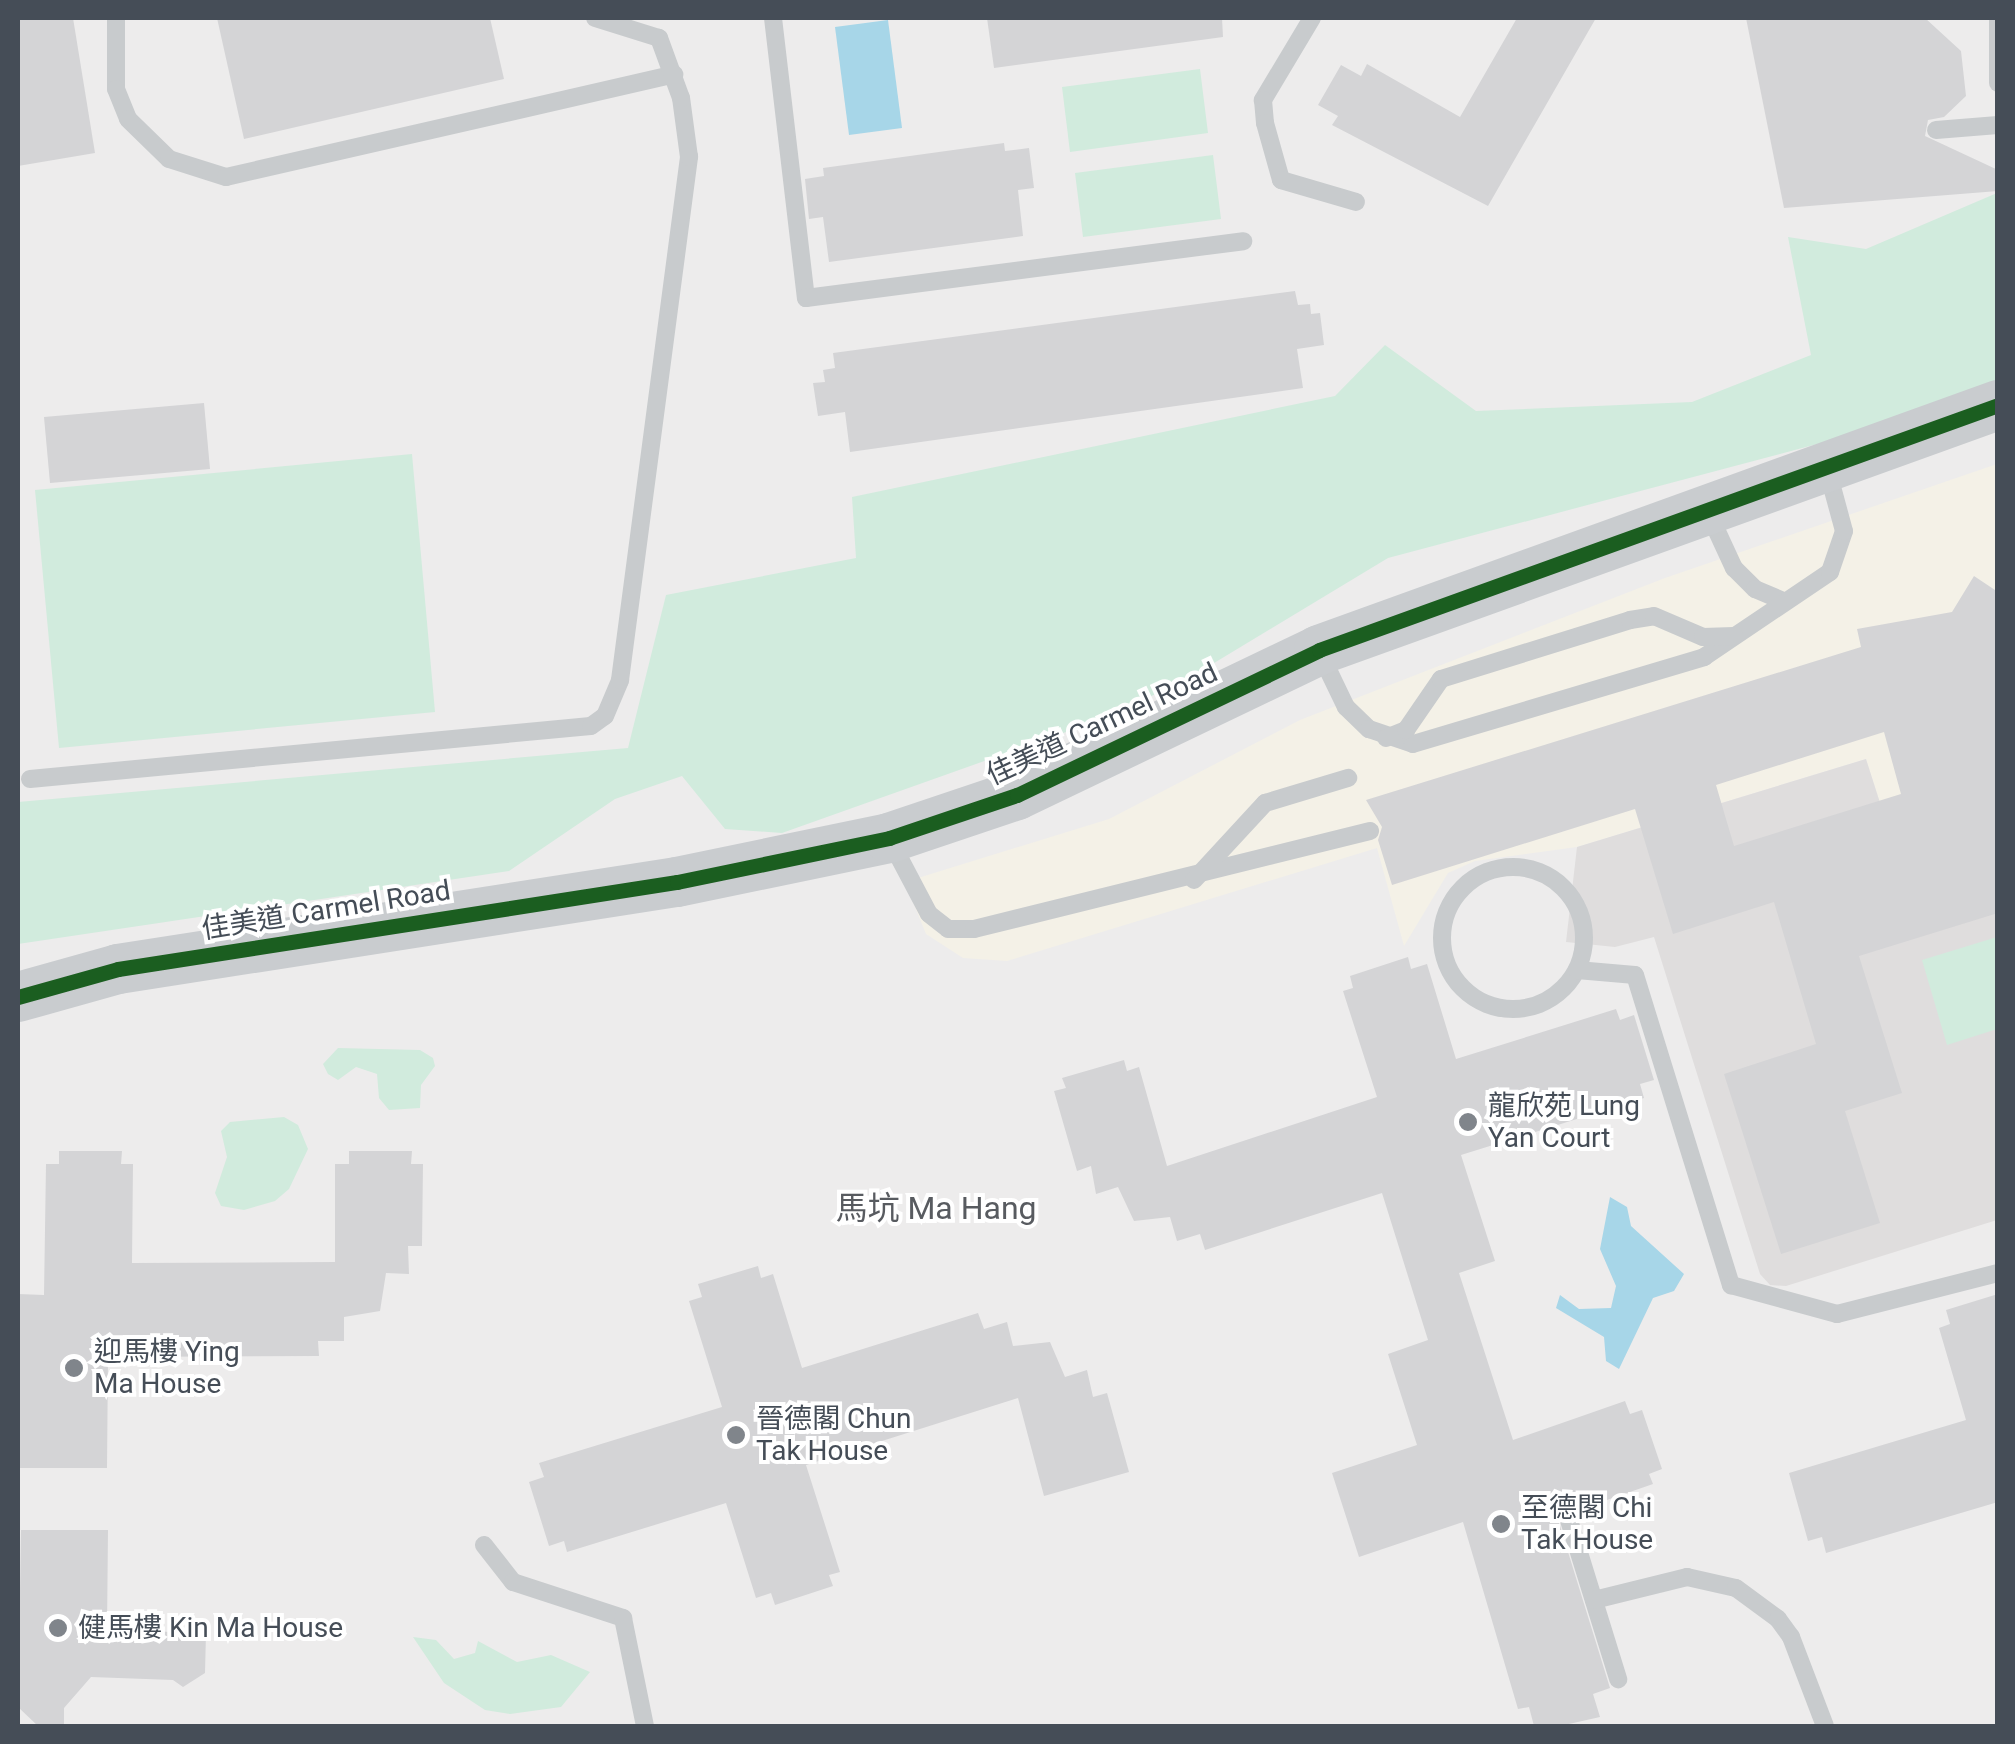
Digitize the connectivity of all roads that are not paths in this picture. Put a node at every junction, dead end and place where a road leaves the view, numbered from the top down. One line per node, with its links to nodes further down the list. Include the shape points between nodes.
1 (116, 18): 6 (lane, via 116,89 128,119 169,159 226,177)
2 (595, 18): 6 (lane, via 659,38)
3 (773, 18): 11 (lane, via 806,298)
4 (1312, 18): 10 (lane, via 1264,100 1265,123 1281,180)
5 (1998, 19): 7 (lane)
6 (674, 74): 20 (lane, via 687,126 688,191 620,680 605,716 591,726)
7 (1998, 83)
8 (1998, 125): 9 (lane)
9 (1936, 130)
10 (1356, 202)
11 (1243, 240)
12 (1998, 405): 13 (street, 佳美道 Carmel Road)
13 (1826, 467): 14 (street, 佳美道 Carmel Road); 15 (lane, via 1838,497 1842,550 1830,572)
14 (1707, 509): 15 (lane, via 1734,568 1755,589); 17 (street, 佳美道 Carmel Road)
15 (1783, 601): 16 (lane)
16 (1744, 635): 18 (lane, via 1704,657 1488,725 1412,744); 18 (lane, via 1702,637 1668,619 1630,620 1441,679 1406,730)
17 (1319, 650): 18 (lane, via 1346,707); 22 (street, 佳美道 Carmel Road)
18 (1386, 738)
19 (1348, 778): 23 (lane, via 1266,803)
20 (30, 779)
21 (1370, 831): 23 (lane)
22 (899, 857): 23 (lane, via 929,914 948,929 974,930); 25 (street, 佳美道 Carmel Road, via 676,882 118,969)
23 (1194, 880)
24 (1577, 970): 24 (lane, via 1546,1002 1525,1009 1482,1003 1464,990 1442,952 1448,907 1479,875 1522,867 1544,874 1562,886 1584,926); 26 (lane, via 1635,975 1732,1285 1838,1314)
25 (18, 998)
26 (1998, 1273)
27 (1568, 1517): 29 (lane)
28 (484, 1545): 31 (lane, via 512,1582 624,1618)
29 (1594, 1600): 30 (lane); 32 (lane, via 1686,1577 1736,1588 1778,1619 1791,1638)
30 (1618, 1679)
31 (645, 1726)
32 (1826, 1726)

